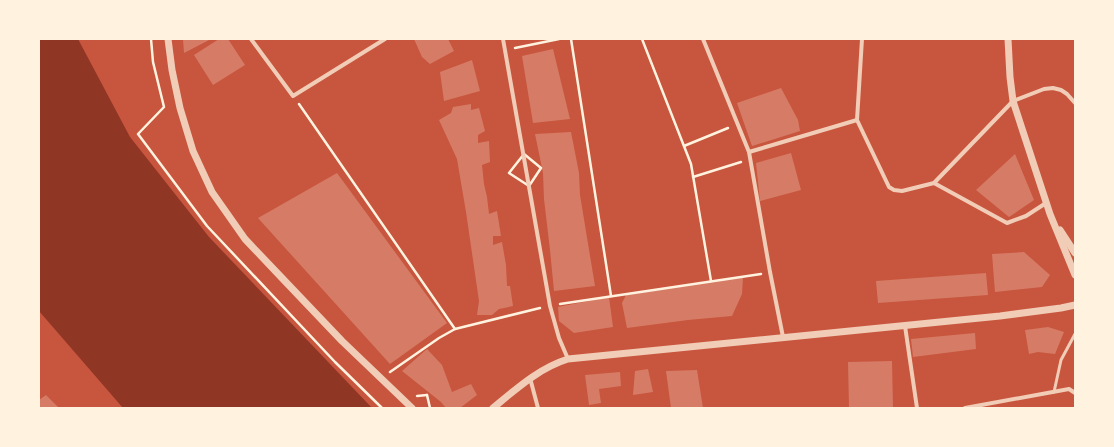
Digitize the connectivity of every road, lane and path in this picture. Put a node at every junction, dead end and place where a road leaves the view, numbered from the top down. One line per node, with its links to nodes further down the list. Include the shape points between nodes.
1 (168, 39): 36 (street, via 180,108 193,151 212,192 245,239)
2 (251, 39): 12 (street)
3 (385, 39): 12 (street)
4 (504, 39): 11 (street)
5 (559, 39): 11 (path)
6 (571, 39): 28 (path)
7 (642, 39): 17 (path)
8 (703, 39): 16 (street)
9 (862, 39): 15 (street)
10 (1008, 39): 13 (street)
11 (505, 50): 30 (street)
12 (293, 96): 32 (path)
13 (1014, 101): 14 (street, via 1053,88 1067,94); 21 (street); 22 (street)
14 (1075, 103)
15 (857, 120): 18 (street); 21 (street, via 888,186 902,191)
16 (737, 124): 17 (path); 18 (street)
17 (684, 146): 20 (path)
18 (748, 152): 19 (street)
19 (750, 159): 20 (path); 25 (street)
20 (693, 177): 27 (path)
21 (934, 183): 22 (street, via 1007,223 1026,216)
22 (1046, 203): 23 (street)
23 (1050, 214): 24 (street); 26 (street)
24 (1075, 253)
25 (770, 272): 27 (path); 34 (street)
26 (1075, 275)
27 (711, 281): 28 (path)
28 (611, 296): 30 (path)
29 (1075, 305): 31 (street, via 1006,316)
30 (550, 306): 32 (path); 35 (street, via 558,338)
31 (905, 326): 34 (street); 45 (street)
32 (455, 329): 36 (path)
33 (1075, 334): 38 (lane, via 1061,360)
34 (783, 337): 35 (street)
35 (568, 359): 37 (street)
36 (381, 378): 41 (street)
37 (530, 378): 43 (street); 44 (street)
38 (1054, 392): 39 (street, via 1068,389); 46 (street)
39 (1075, 394)
40 (427, 395): 42 (path)
41 (412, 408)
42 (430, 408)
43 (493, 408)
44 (538, 408)
45 (917, 408)
46 (965, 408)

